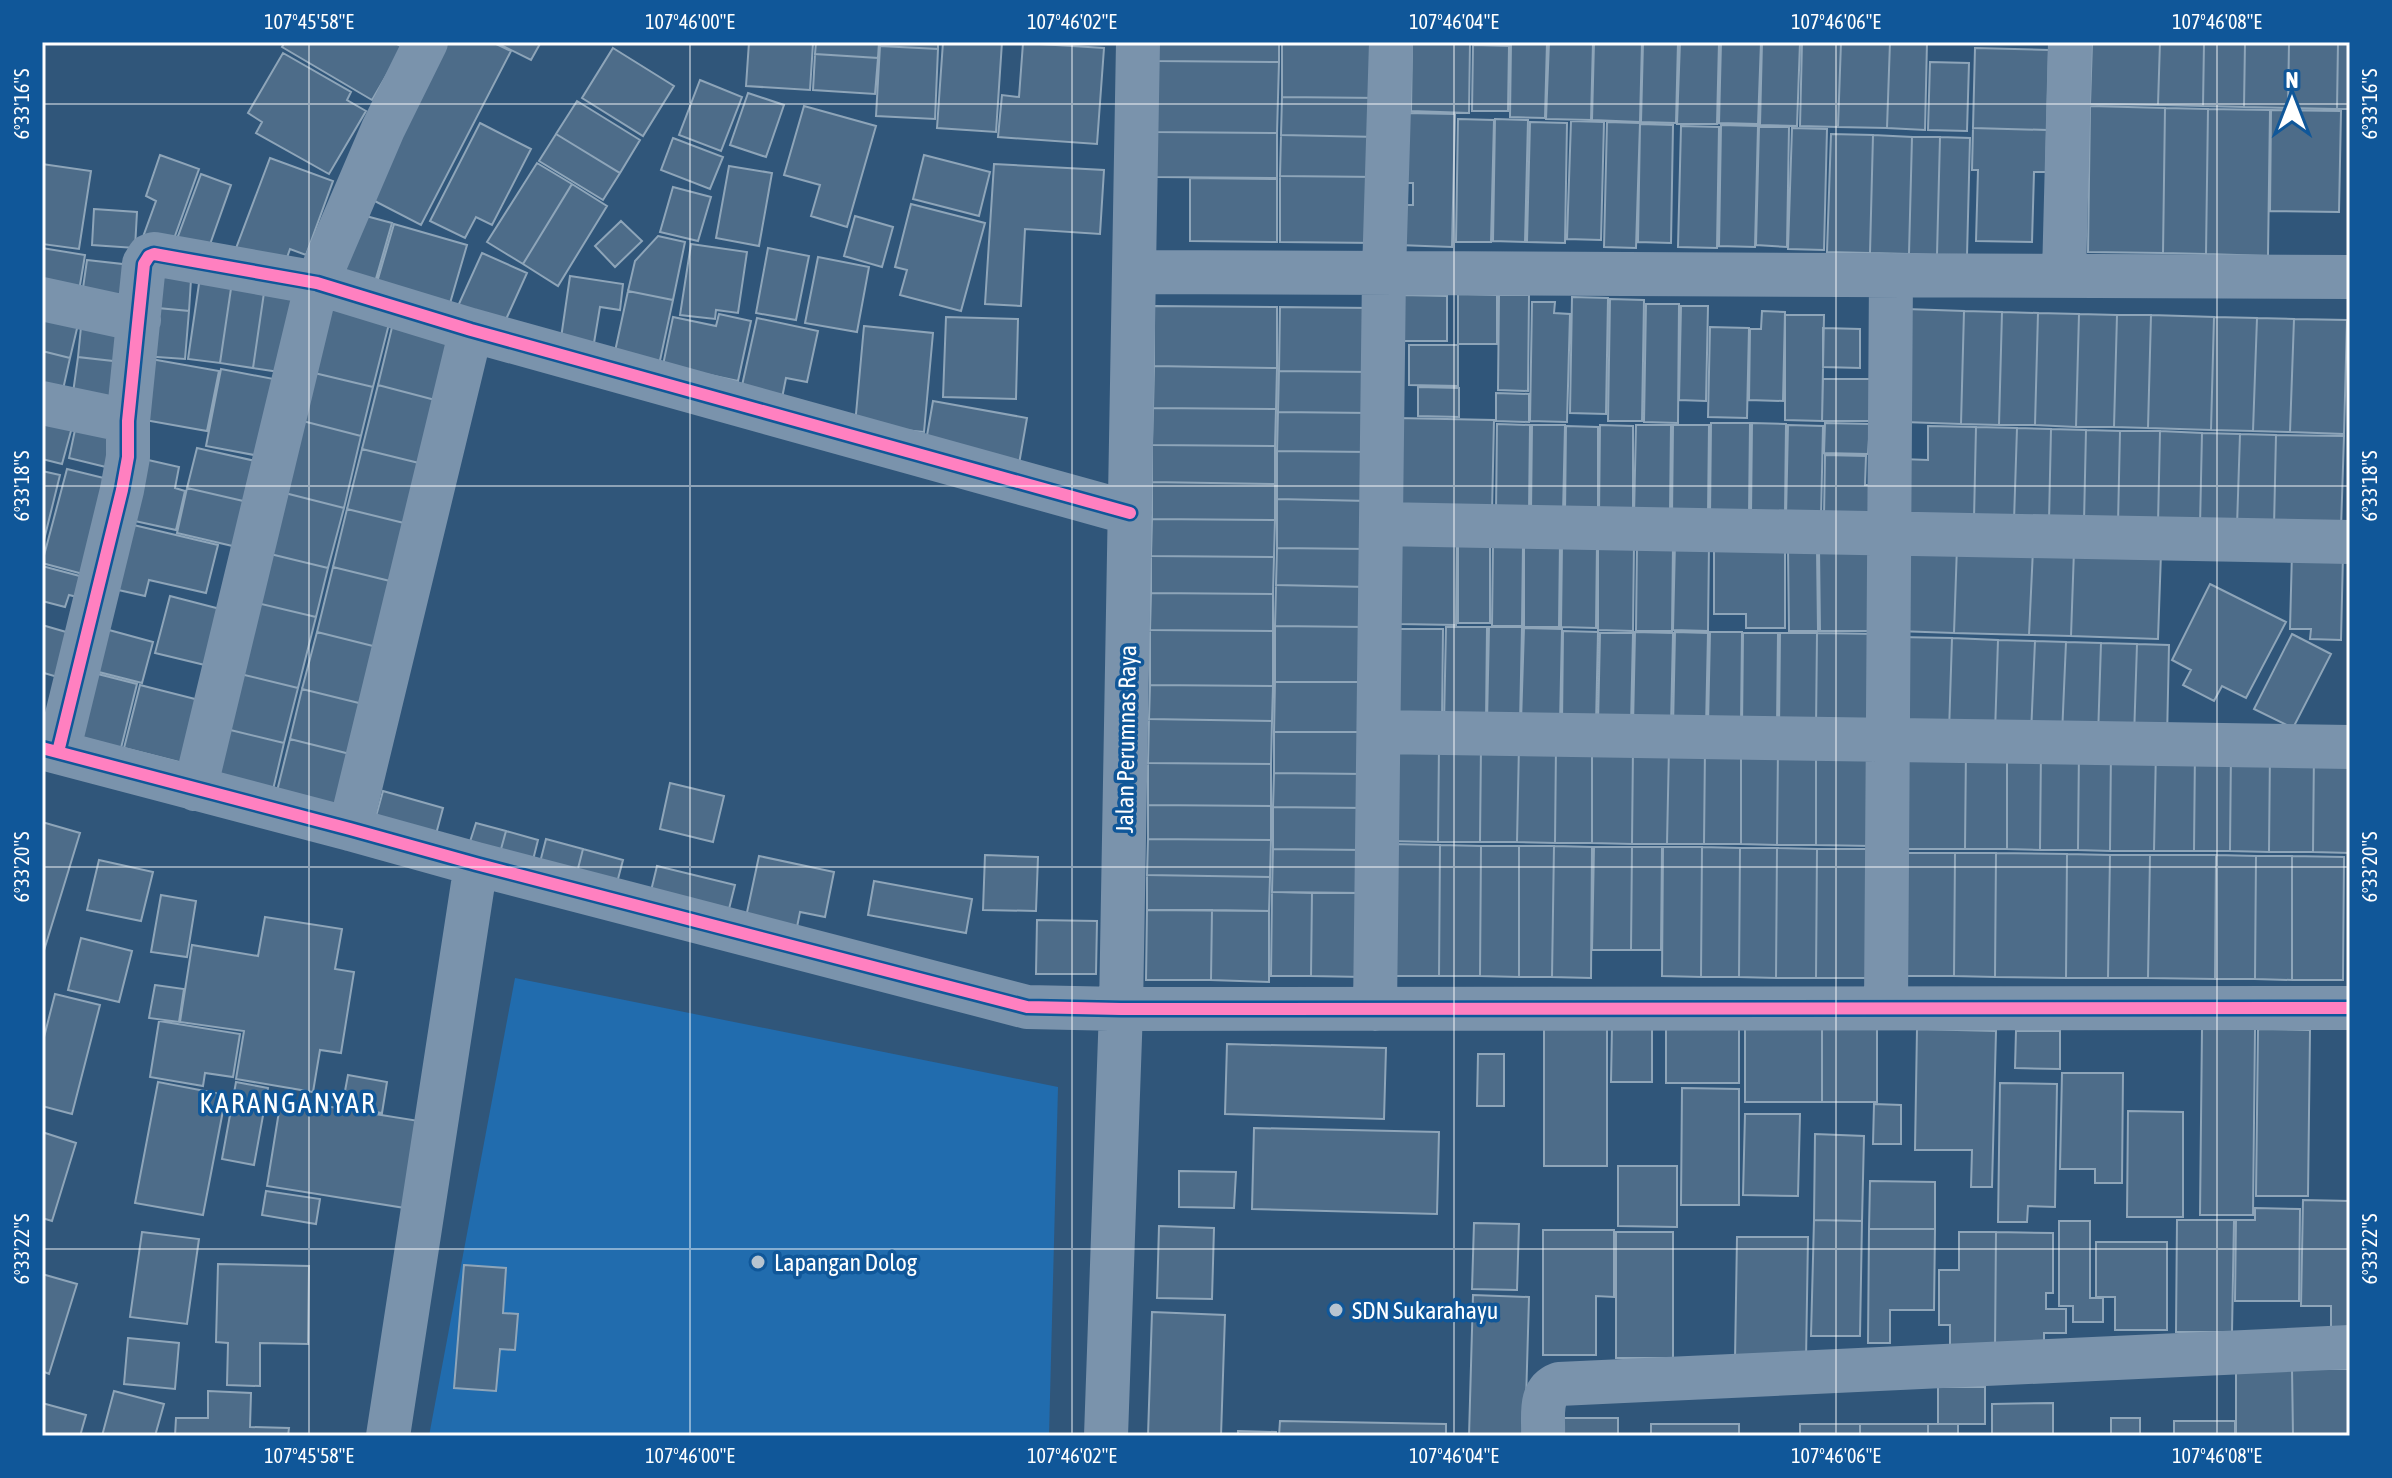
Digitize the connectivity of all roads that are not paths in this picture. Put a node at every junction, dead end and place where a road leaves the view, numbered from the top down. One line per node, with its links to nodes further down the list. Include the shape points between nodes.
1 (426, 42): 10 (street)
2 (1138, 42): 5 (street, Jalan Perumnas Raya)
3 (1391, 42): 6 (street)
4 (2070, 42): 8 (street)
5 (1135, 272): 6 (street); 16 (street, Jalan Perumnas Raya)
6 (1384, 273): 7 (street); 17 (street)
7 (1891, 275): 8 (street); 18 (street)
8 (2064, 275): 9 (street)
9 (2350, 277)
10 (317, 283): 12 (street, via 154,254 144,264); 13 (street); 24 (street)
11 (42, 299): 12 (street)
12 (139, 320): 15 (street)
13 (471, 330): 16 (street); 25 (street)
14 (42, 403): 15 (street)
15 (128, 421): 23 (street, via 122,490)
16 (1130, 513): 29 (street, Jalan Perumnas Raya)
17 (1381, 524): 18 (street); 20 (street)
18 (1890, 532): 19 (street); 21 (street)
19 (2350, 542)
20 (1379, 732): 21 (street); 30 (street)
21 (1886, 740): 22 (street); 27 (street)
22 (2350, 747)
23 (50, 750): 24 (street)
24 (195, 789): 25 (street)
25 (350, 829): 26 (street)
26 (476, 864): 29 (street, via 1027,1007); 32 (street)
27 (1886, 1007): 28 (street); 30 (street)
28 (2350, 1008)
29 (1121, 1009): 30 (street); 33 (street, Jalan Perumnas Raya)
30 (1375, 1009)
31 (2350, 1347): 34 (street, via 1559,1384 1544,1398)
32 (388, 1436)
33 (1106, 1436)
34 (1543, 1436)

